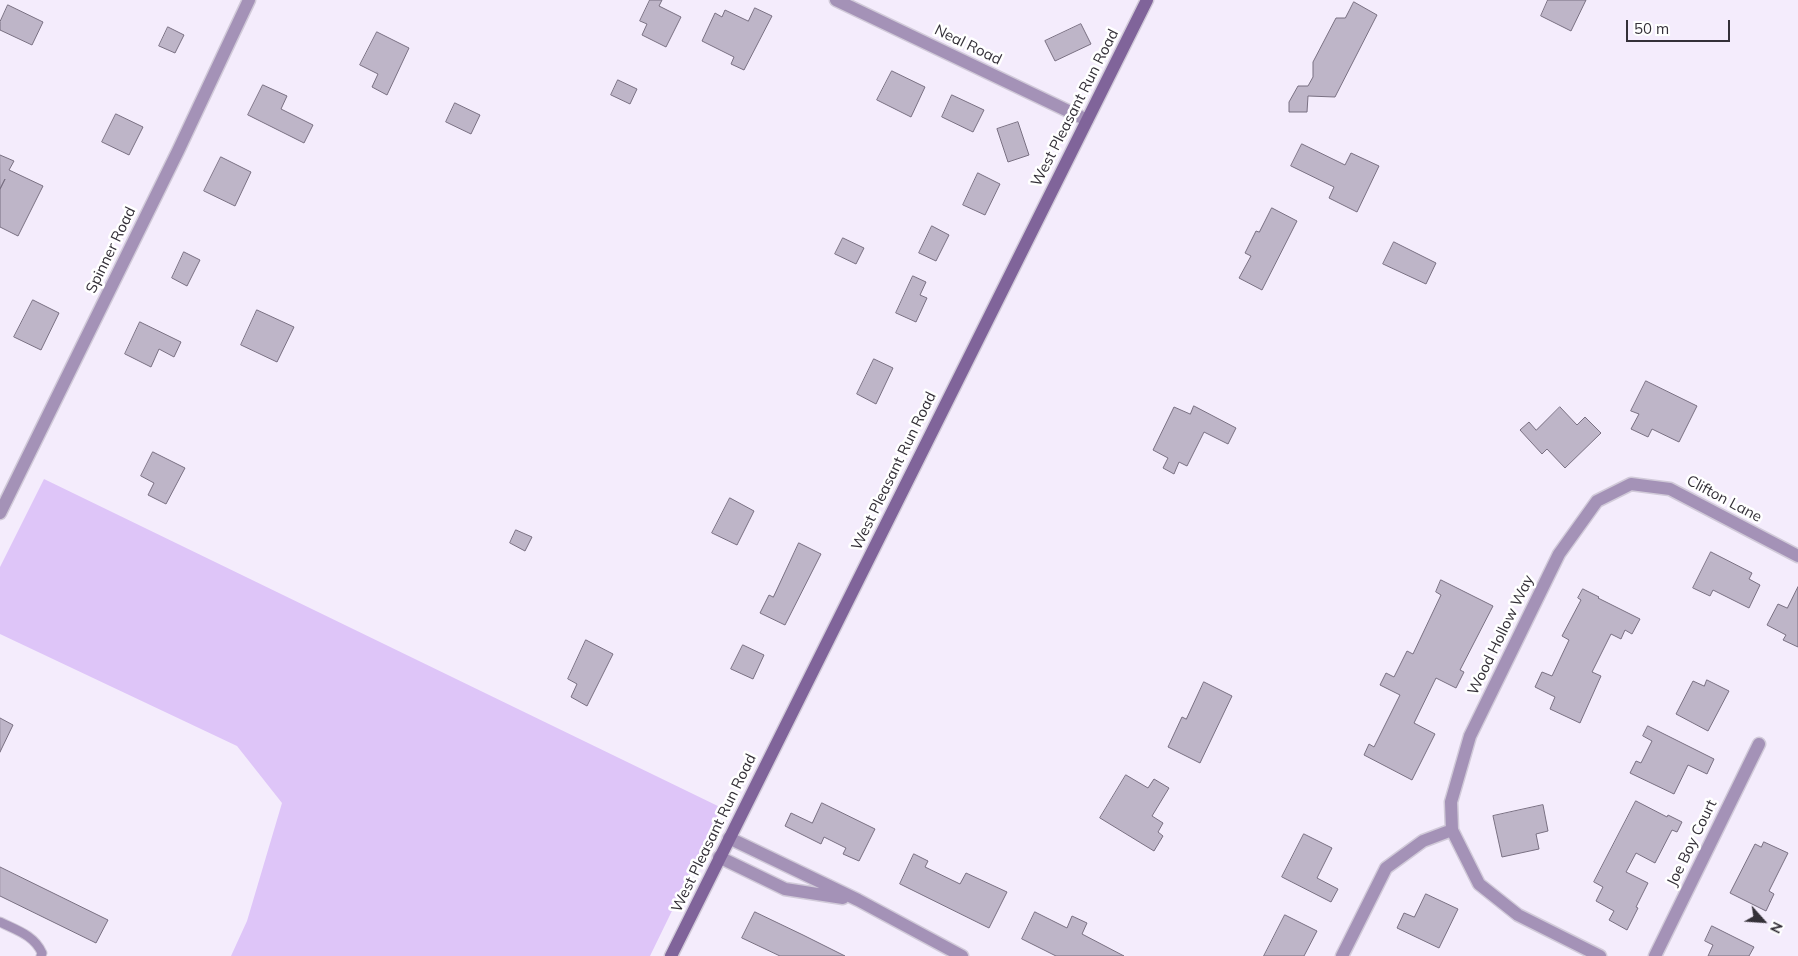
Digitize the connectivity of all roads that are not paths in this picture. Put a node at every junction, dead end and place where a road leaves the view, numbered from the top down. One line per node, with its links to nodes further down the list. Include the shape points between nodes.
1 (249, 0): 6 (street, Spinner Road)
2 (836, 0): 4 (street, Neal Road)
3 (1147, 0): 4 (main road, West Pleasant Run Road)
4 (1087, 120): 10 (main road, West Pleasant Run Road)
5 (1631, 484): 7 (street, Clifton Lane, via 1670,488); 9 (street, Wood Hollow Way, via 1597,501 1559,554 1470,736 1450,802)
6 (0, 513)
7 (1798, 556)
8 (1759, 744): 19 (street, Joe Boy Court)
9 (1452, 830): 17 (street, via 1423,841 1386,868); 18 (street, via 1479,884 1518,914)
10 (729, 838): 11 (main road, West Pleasant Run Road); 12 (street)
11 (719, 857): 12 (street, via 785,889); 15 (main road, West Pleasant Run Road)
12 (858, 900): 16 (street)
13 (0, 922): 14 (lane, via 30,937 38,945)
14 (41, 956)
15 (671, 956)
16 (962, 956)
17 (1342, 956)
18 (1600, 956)
19 (1655, 956)

